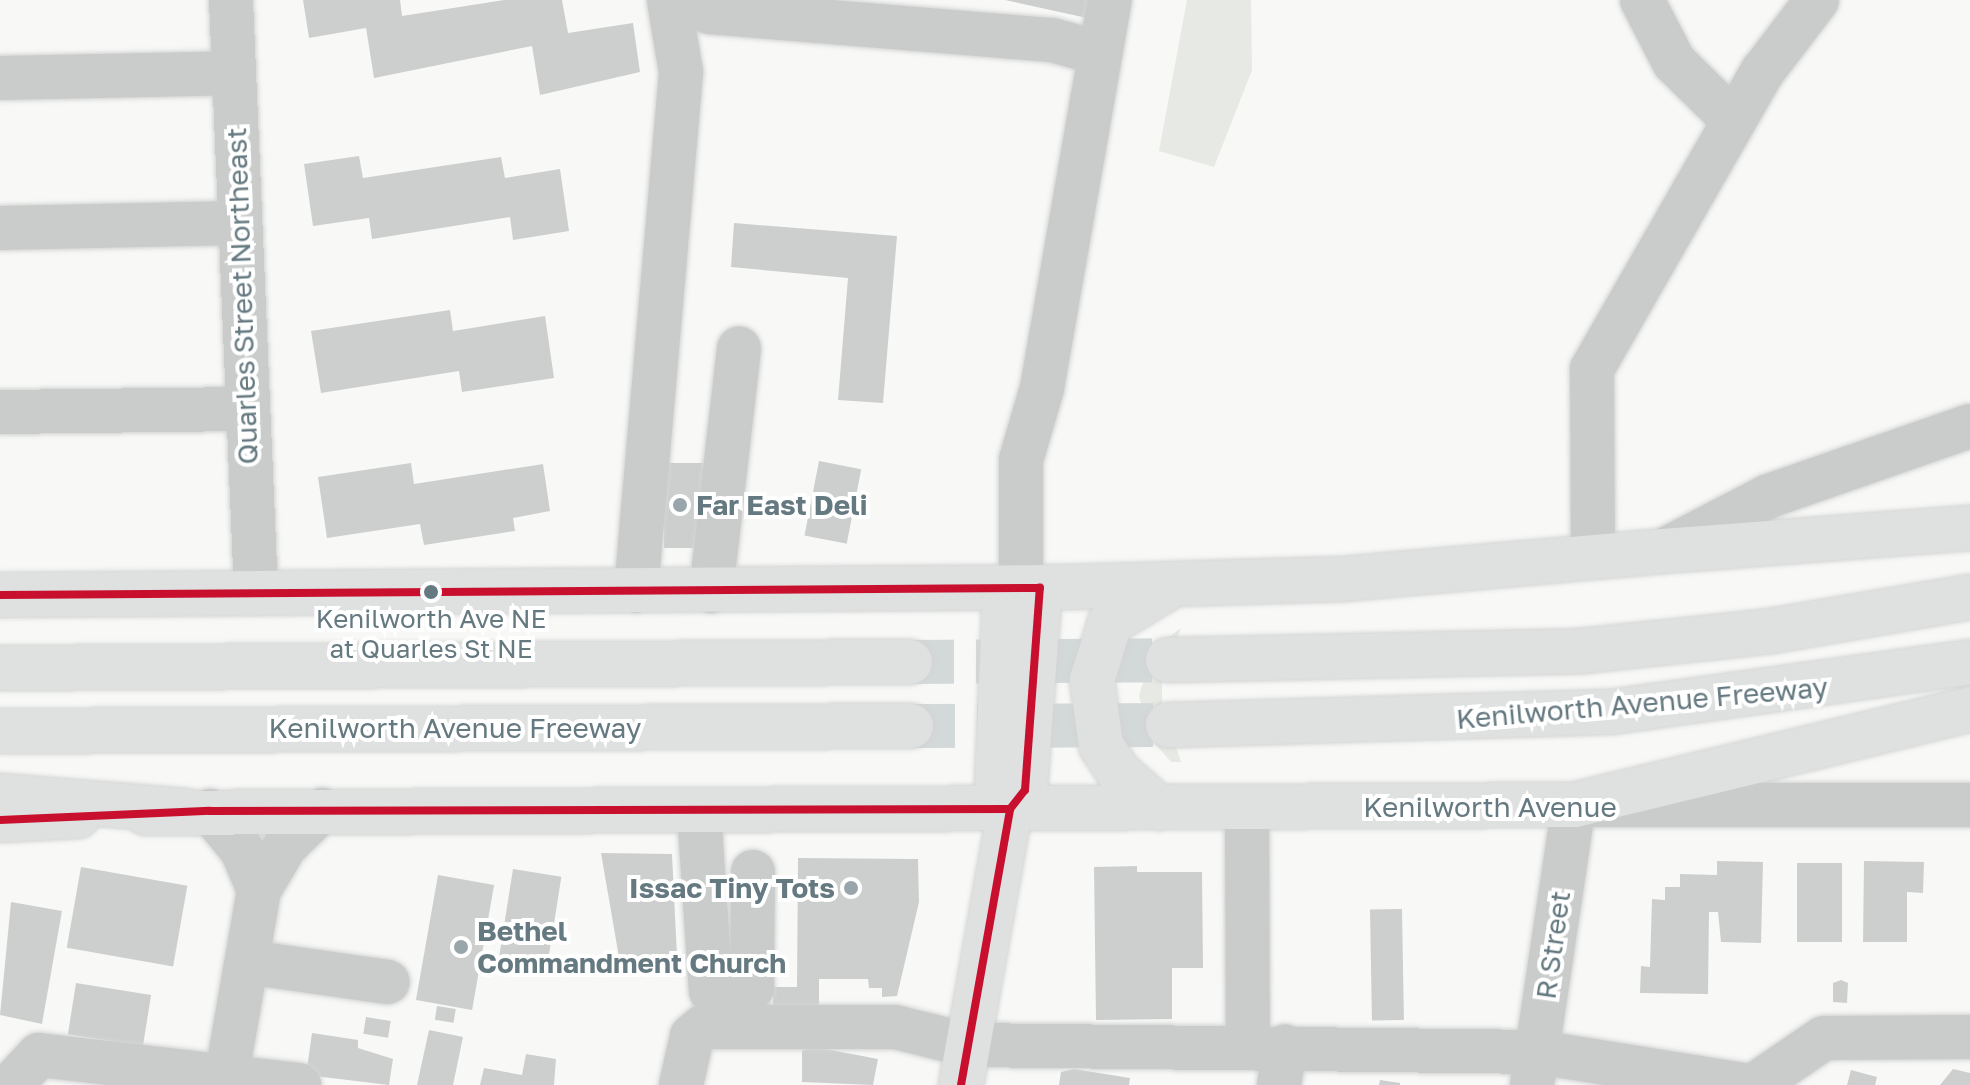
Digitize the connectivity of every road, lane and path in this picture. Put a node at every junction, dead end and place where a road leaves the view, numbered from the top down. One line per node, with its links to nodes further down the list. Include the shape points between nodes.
1 (231, 0): 9 (street, Quarles Street Northeast)
2 (1110, 0): 8 (street)
3 (1642, 0): 11 (street, via 1674,62)
4 (1817, 0): 11 (street)
5 (689, 6): 6 (street); 23 (street)
6 (840, 11): 7 (street)
7 (951, 16): 8 (street)
8 (1096, 52): 22 (street, via 1072,232 1021,460)
9 (233, 73): 10 (street); 12 (street, Quarles Street Northeast)
10 (0, 78)
11 (1733, 120): 20 (street, via 1592,369)
12 (237, 223): 13 (street); 15 (street, Quarles Street Northeast)
13 (0, 228)
14 (739, 349): 24 (street)
15 (246, 409): 16 (street); 25 (street, Quarles Street Northeast)
16 (0, 412)
17 (1970, 426): 19 (street, via 1769,496)
18 (1970, 528): 19 (main road)
19 (1663, 551): 20 (main road)
20 (1593, 555): 21 (main road, via 1343,579)
21 (1174, 585): 22 (main road); 39 (main road, via 1110,623 1092,680 1101,745 1119,773)
22 (1022, 588): 24 (main road); 40 (main road, via 997,791)
23 (636, 591): 24 (main road); 25 (main road)
24 (711, 591)
25 (256, 592): 26 (main road)
26 (0, 595)
27 (1970, 597): 28 (main road, Kenilworth Avenue Freeway, via 1645,646 1456,659)
28 (1168, 660)
29 (910, 662): 31 (main road)
30 (1970, 662): 33 (main road, Kenilworth Avenue Freeway, via 1611,712)
31 (0, 668)
32 (1970, 709): 37 (main road)
33 (1168, 725)
34 (911, 726): 35 (main road, Kenilworth Avenue Freeway)
35 (0, 731)
36 (0, 796): 43 (main road)
37 (1574, 805): 38 (street, Kenilworth Avenue); 41 (main road, Kenilworth Avenue); 53 (street, R Street)
38 (1970, 805)
39 (1159, 808): 40 (main road, Kenilworth Avenue); 41 (main road, Kenilworth Avenue)
40 (1010, 809): 44 (main road, Kenilworth Avenue); 52 (main road)
41 (1247, 809): 51 (street)
42 (322, 810): 43 (main road, Kenilworth Avenue); 44 (main road, Kenilworth Avenue); 47 (street, via 285,846)
43 (198, 811): 45 (main road); 47 (street, via 242,850)
44 (699, 812): 46 (street, via 711,991 752,988)
45 (0, 821)
46 (753, 872)
47 (259, 890): 48 (street)
48 (247, 962): 49 (street); 54 (street)
49 (388, 982)
50 (1970, 1037): 59 (street, via 1824,1038)
51 (1270, 1059): 52 (street); 53 (street)
52 (965, 1065): 57 (street, via 895,1027 703,1027 692,1036)
53 (1535, 1068): 58 (street)
54 (227, 1078): 55 (street, via 39,1055); 56 (street)
55 (11, 1085)
56 (299, 1085)
57 (681, 1085)
58 (1744, 1085)
59 (1755, 1085)

